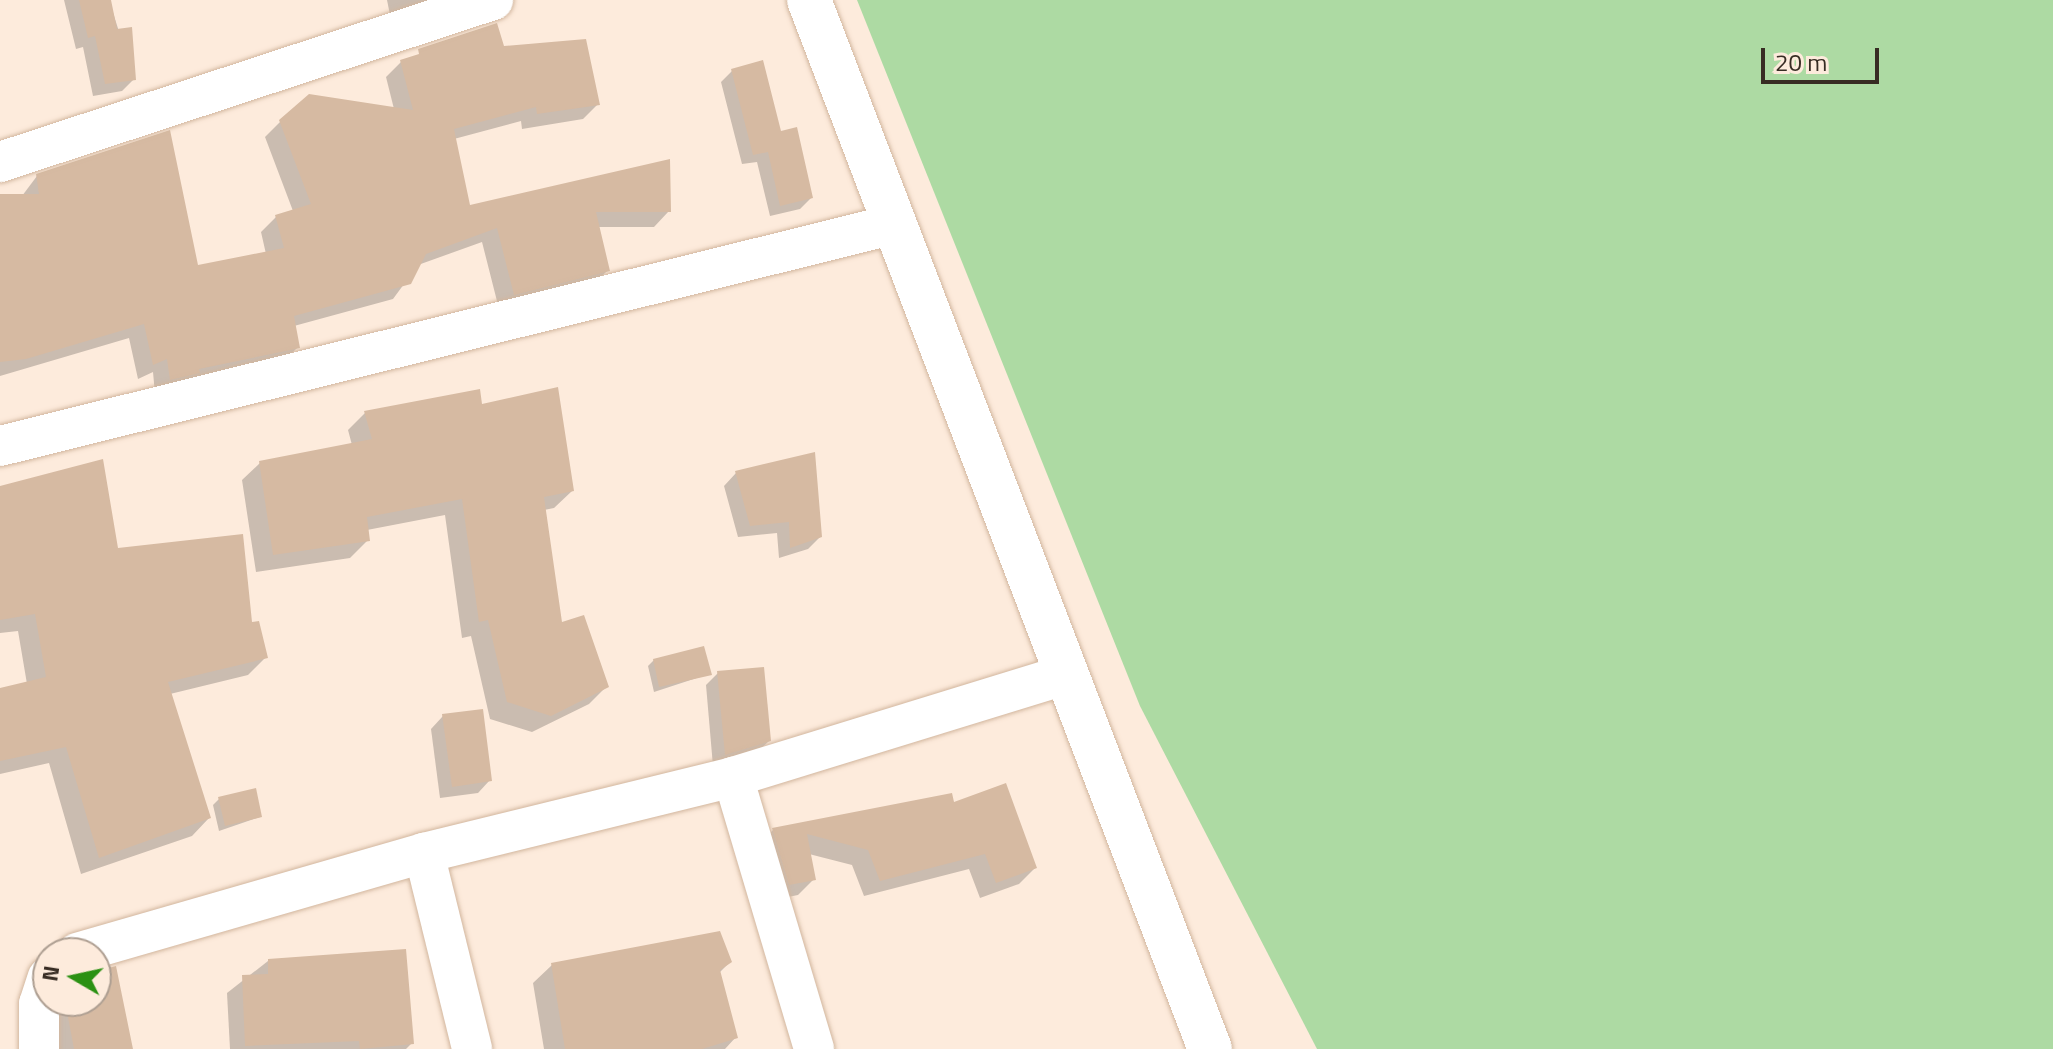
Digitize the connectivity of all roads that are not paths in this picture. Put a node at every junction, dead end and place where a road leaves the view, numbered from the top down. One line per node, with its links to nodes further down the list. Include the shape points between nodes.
1 (493, 0): 3 (street)
2 (809, 0): 4 (street)
3 (0, 162)
4 (895, 224): 5 (street); 6 (street)
5 (0, 446)
6 (1068, 674): 7 (street); 14 (street)
7 (733, 777): 8 (street); 13 (street)
8 (424, 853): 9 (street); 12 (street)
9 (112, 943)
10 (39, 1017): 11 (street)
11 (39, 1049)
12 (472, 1049)
13 (814, 1049)
14 (1210, 1049)

